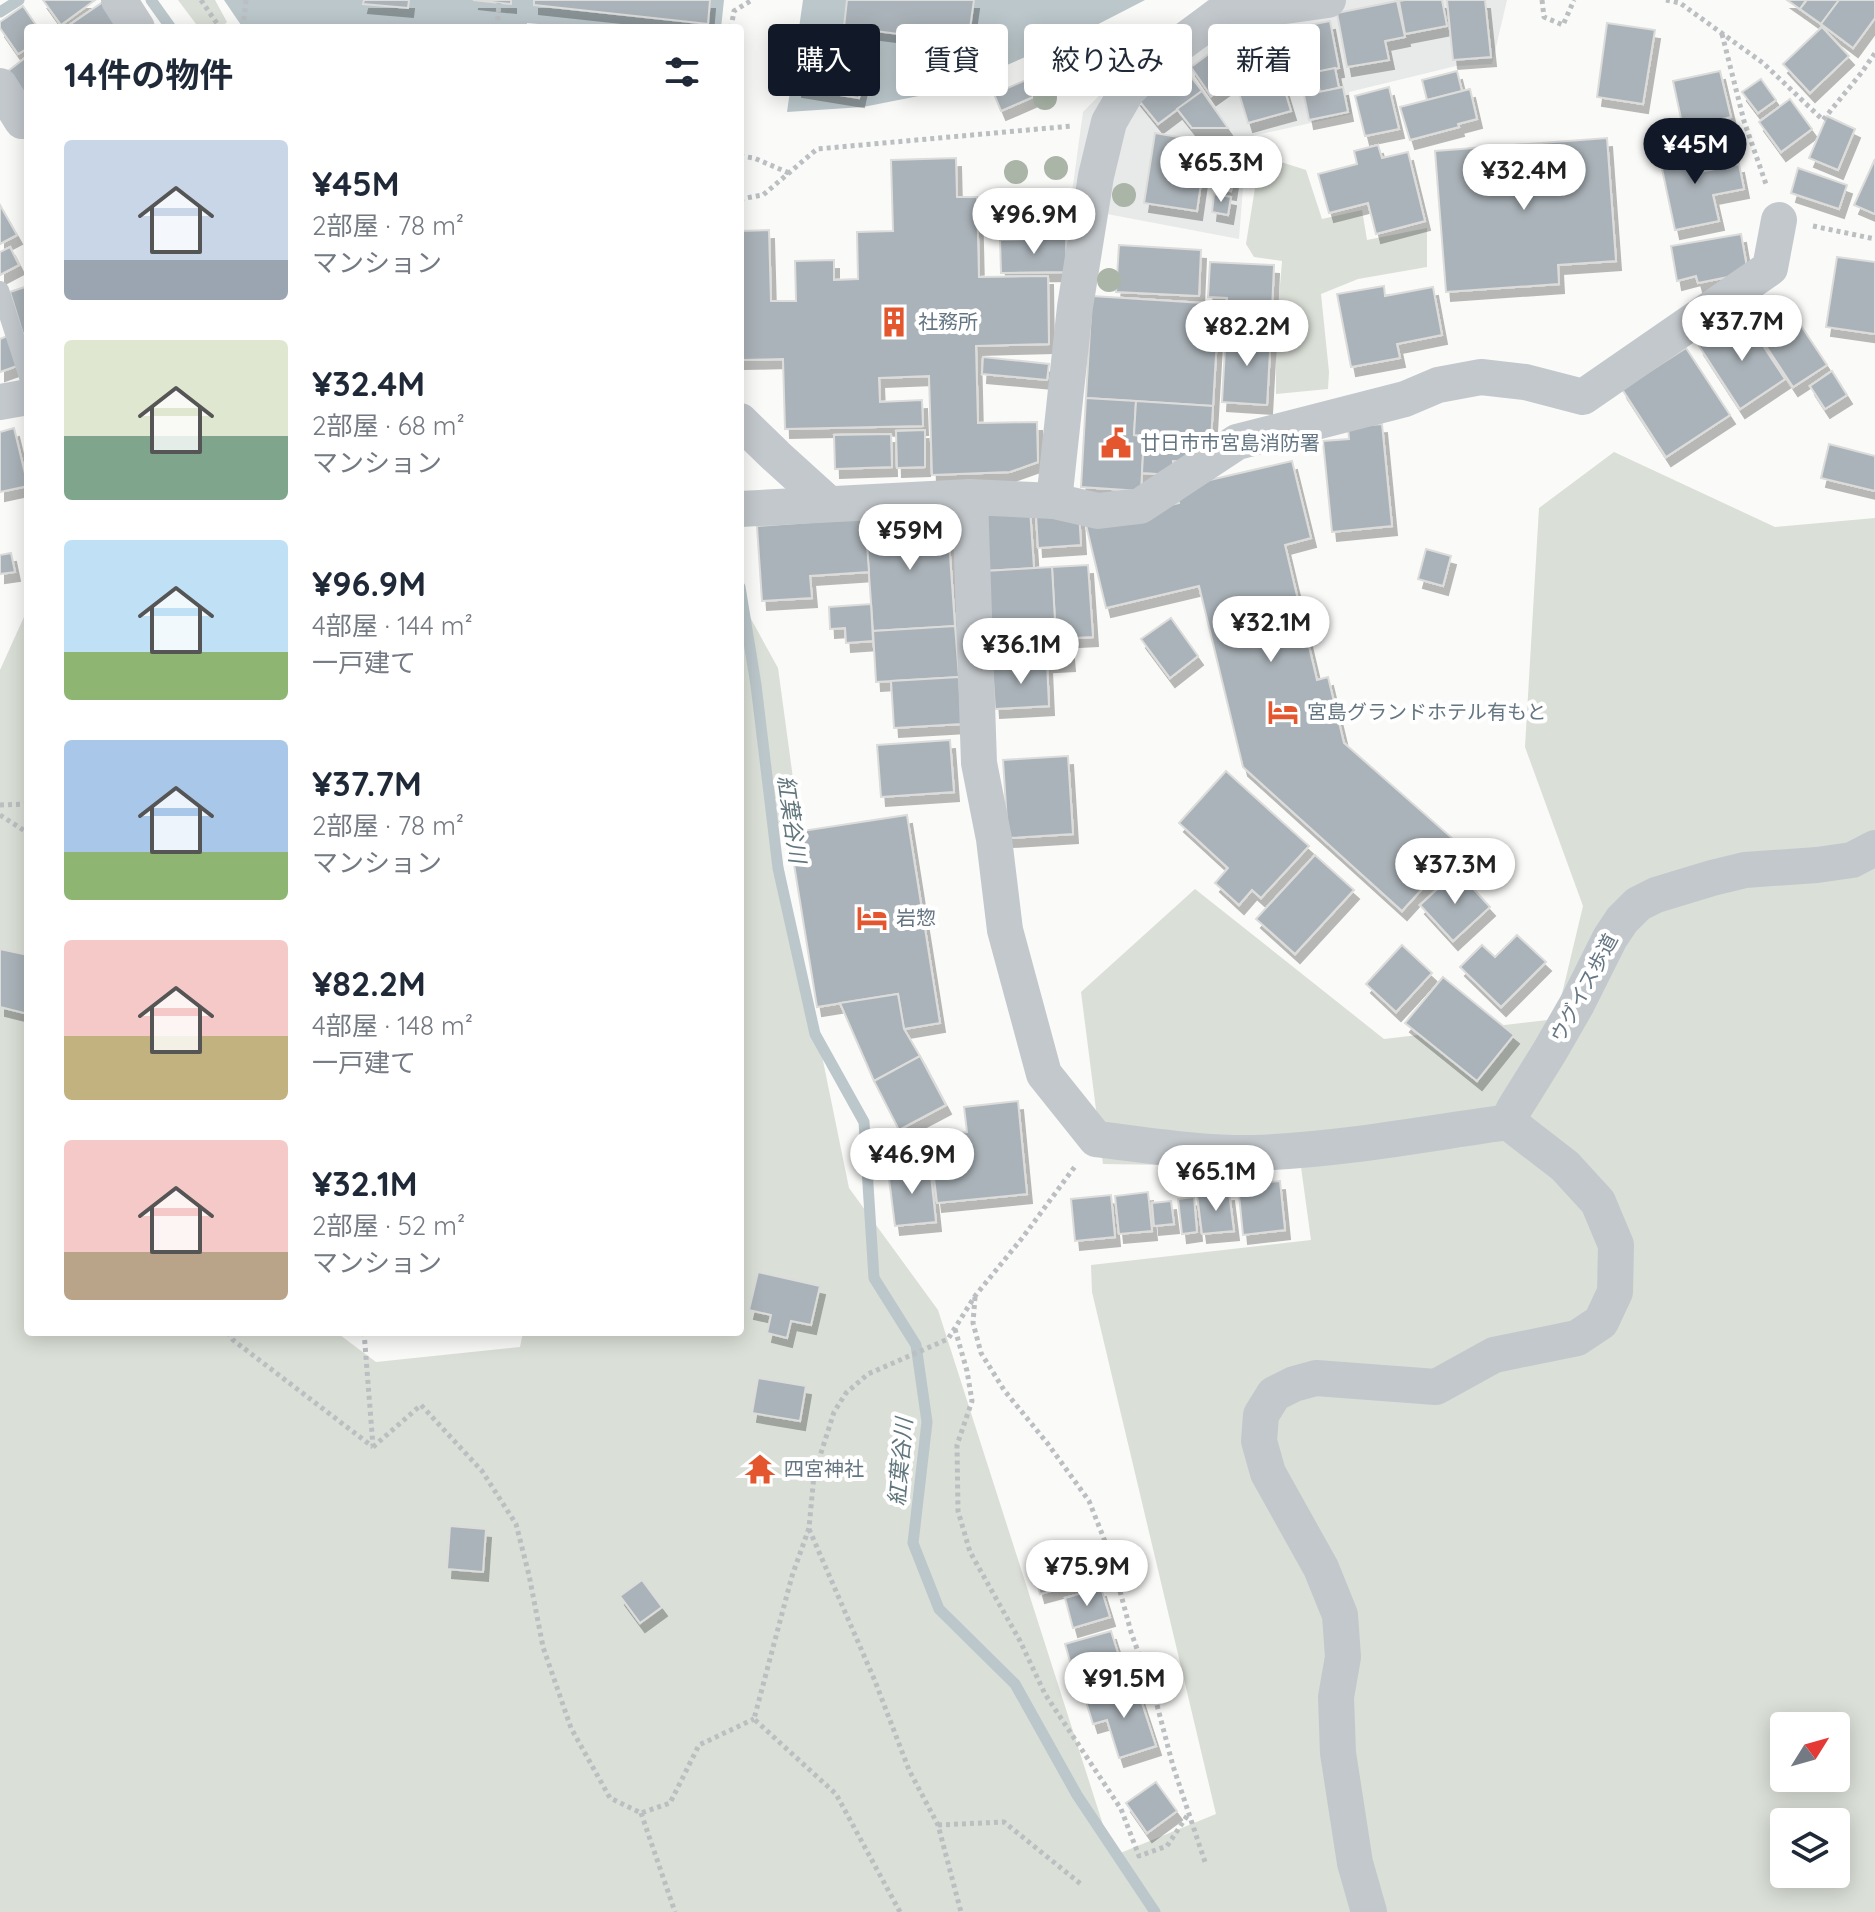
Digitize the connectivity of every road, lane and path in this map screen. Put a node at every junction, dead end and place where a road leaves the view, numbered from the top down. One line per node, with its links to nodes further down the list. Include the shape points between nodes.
1 (119, 0): 11 (street)
2 (201, 0): 12 (path)
3 (246, 0): 13 (path)
4 (752, 0): 15 (path, via 734,11)
5 (1328, 0): 10 (street)
6 (1542, 0): 7 (path, via 1544,17 1563,25)
7 (1574, 0)
8 (1666, 0): 16 (path, via 1680,3)
9 (499, 3): 14 (path)
10 (1223, 7): 19 (street, via 1127,91)
11 (134, 24)
12 (217, 24)
13 (243, 24)
14 (497, 24)
15 (732, 24)
16 (1722, 34): 17 (path, via 1763,63 1823,120); 24 (path, via 1744,121)
17 (1875, 53)
18 (0, 86): 20 (street)
19 (1109, 122): 22 (path, via 817,149); 32 (street, via 1075,307)
20 (17, 123)
21 (744, 157): 22 (path)
22 (789, 173): 23 (path, via 763,195)
23 (744, 198)
24 (1779, 220): 25 (path); 32 (street, via 1770,268 1583,397 1481,377 1438,385 1405,399 1237,442 1140,506 1098,511)
25 (1875, 239)
26 (0, 290): 27 (lane)
27 (24, 365)
28 (24, 398): 29 (street)
29 (0, 402)
30 (744, 425): 33 (street)
31 (970, 497): 32 (street); 33 (street); 41 (street, via 979,763 1005,930 1044,1074)
32 (1054, 501)
33 (829, 504): 34 (street)
34 (744, 508)
35 (24, 804): 36 (path)
36 (0, 805)
37 (0, 815): 38 (path)
38 (24, 830)
39 (1875, 848): 40 (street, ウグイス歩道, via 1852,860 1745,870 1638,904 1610,938)
40 (1508, 1122): 41 (street, via 1312,1150 1250,1153); 57 (street, via 1565,1166 1598,1202 1616,1245 1615,1292 1601,1322 1577,1338 1494,1355 1436,1387 1316,1378 1294,1384 1274,1394 1261,1415 1259,1441 1268,1473 1321,1568 1340,1615 1338,1753 1355,1863)
41 (1096, 1139): 42 (path)
42 (975, 1296): 43 (path); 50 (path, via 973,1323 981,1353 1089,1501)
43 (955, 1328): 47 (path, via 948,1339 868,1374 846,1393 834,1412 814,1475); 50 (path, via 972,1401 957,1445 958,1511 970,1552 1045,1694 1121,1809 1139,1856 1167,1846)
44 (230, 1336): 46 (path)
45 (364, 1336): 46 (path)
46 (373, 1447): 49 (path, via 421,1405 482,1471 516,1524 543,1647 571,1728 610,1798)
47 (809, 1528): 48 (path); 51 (path, via 909,1770)
48 (754, 1719): 49 (path, via 699,1745 670,1803); 55 (path, via 836,1794)
49 (641, 1813): 54 (path)
50 (1189, 1813): 52 (path)
51 (938, 1825): 53 (path, via 1004,1822); 56 (path)
52 (1206, 1865)
53 (1082, 1885)
54 (675, 1912)
55 (900, 1912)
56 (961, 1912)
57 (1369, 1912)

